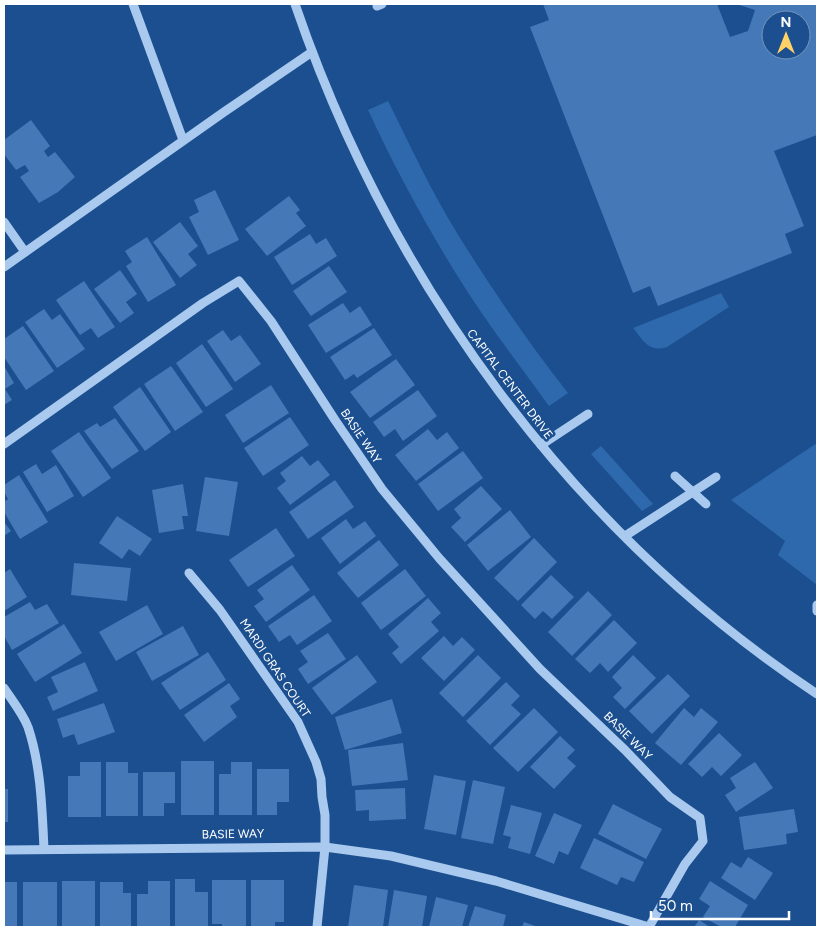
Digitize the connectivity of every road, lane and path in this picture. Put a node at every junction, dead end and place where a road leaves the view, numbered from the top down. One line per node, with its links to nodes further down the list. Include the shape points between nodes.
1 (133, 4): 4 (street)
2 (295, 4): 3 (street, CAPITAL CENTER DRIVE)
3 (312, 52): 4 (street); 10 (street, CAPITAL CENTER DRIVE, via 372,189 417,271 490,380)
4 (184, 140): 6 (street)
5 (4, 222): 6 (street)
6 (25, 252): 7 (street)
7 (4, 267)
8 (588, 414): 10 (street)
9 (4, 444): 21 (street, BASIE WAY, via 239,281 271,321 382,489 439,558 540,668 670,797 700,818 703,841 685,864 649,927 496,882 391,856)
10 (541, 446): 15 (street, CAPITAL CENTER DRIVE)
11 (675, 476): 13 (street)
12 (716, 477): 13 (street)
13 (692, 493): 14 (street); 15 (street)
14 (706, 504)
15 (625, 536): 20 (street, CAPITAL CENTER DRIVE, via 743,641)
16 (190, 573): 21 (street, MARDI GRAS COURT, via 220,610 298,722 321,779)
17 (817, 605): 18 (street)
18 (817, 610)
19 (4, 688): 22 (street, via 28,726 42,801)
20 (817, 694)
21 (325, 847): 22 (street, BASIE WAY); 24 (street, MARDI GRAS COURT)
22 (44, 849): 23 (street, BASIE WAY)
23 (4, 850)
24 (317, 927)

